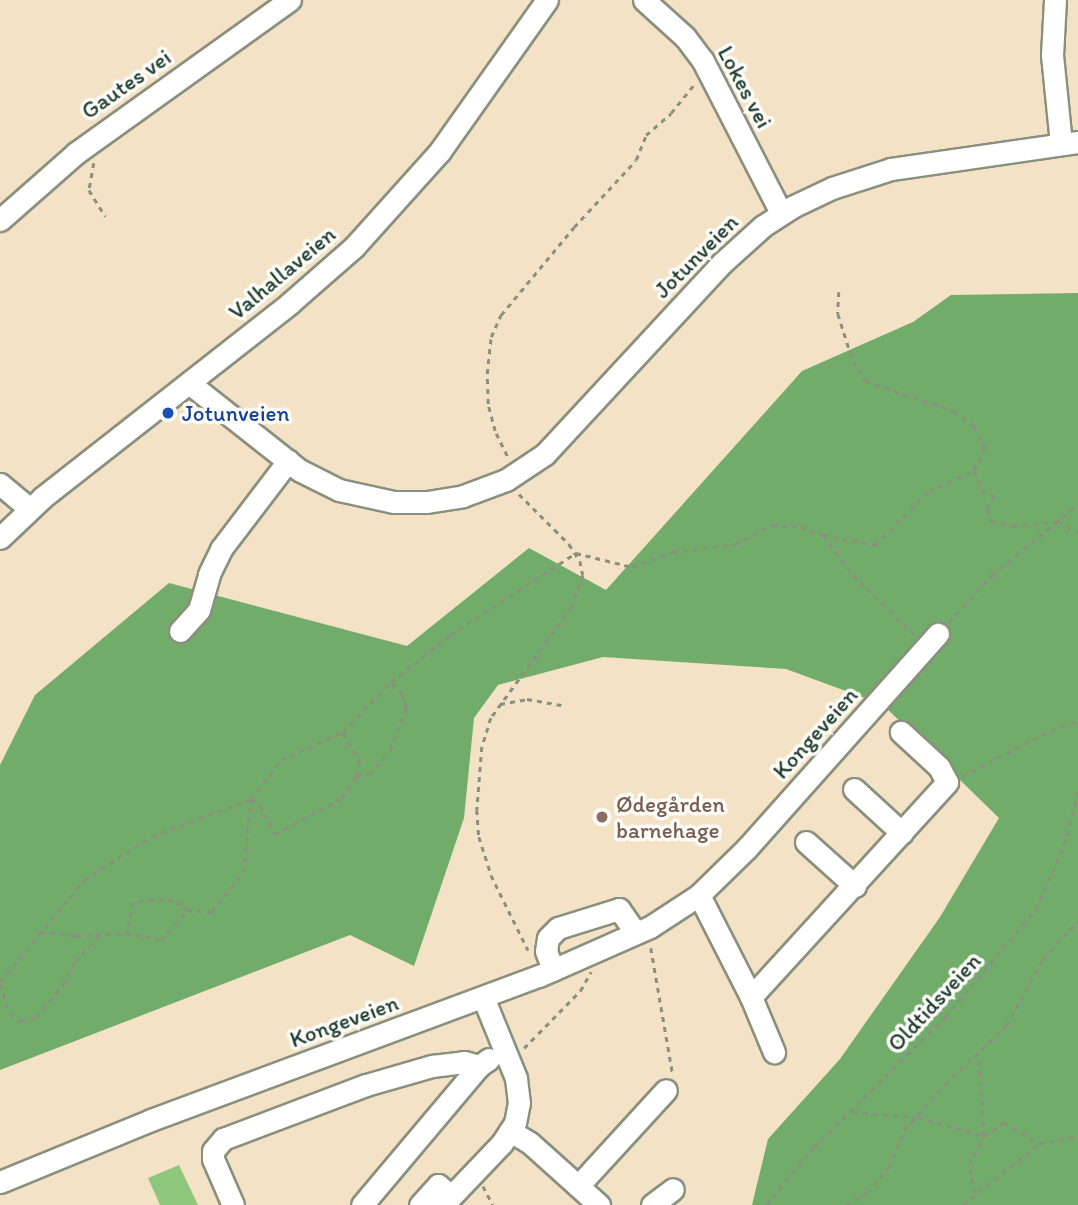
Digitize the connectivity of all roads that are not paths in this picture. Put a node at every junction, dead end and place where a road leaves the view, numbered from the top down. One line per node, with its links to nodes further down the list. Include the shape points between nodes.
1 (290, 0): 7 (street, Gautes vei, via 93,140)
2 (547, 0): 8 (street, Valhallaveien, via 463,121 394,205 335,264)
3 (644, 0): 6 (street, Lokes vei, via 685,37 707,68)
4 (1055, 0): 5 (street, via 1052,55)
5 (1070, 143): 6 (street, Jotunveien, via 877,173)
6 (781, 213): 9 (street, Jotunveien, via 722,263 562,437 511,478 453,498 394,502 339,490)
7 (0, 220)
8 (189, 383): 9 (street, Jotunveien); 11 (street, Valhallaveien)
9 (288, 461): 13 (street, via 220,549 199,610)
10 (0, 484): 11 (street)
11 (30, 509): 12 (street, Valhallaveien)
12 (0, 538)
13 (180, 631)
14 (932, 641): 20 (street, Kongeveien, via 747,848)
15 (901, 732): 17 (street, via 939,767 947,782)
16 (854, 789): 17 (street)
17 (902, 833): 19 (street)
18 (806, 842): 19 (street)
19 (855, 886): 24 (street)
20 (699, 895): 21 (street, Kongeveien); 24 (street)
21 (643, 930): 22 (street, Kongeveien); 22 (street, via 619,909 558,928 548,938)
22 (546, 973): 23 (street, Kongeveien)
23 (483, 997): 26 (street); 30 (street, Kongeveien)
24 (751, 998): 25 (street)
25 (774, 1052)
26 (508, 1058): 27 (street); 29 (street, via 519,1103)
27 (479, 1066): 33 (street, via 464,1062 432,1066 366,1085 223,1139 213,1151 213,1159); 34 (street)
28 (666, 1090): 31 (street)
29 (510, 1131): 31 (street); 32 (street)
30 (0, 1182)
31 (578, 1186): 36 (street)
32 (447, 1201): 35 (street, via 438,1185)
33 (233, 1205)
34 (362, 1205)
35 (420, 1205)
36 (599, 1205)

